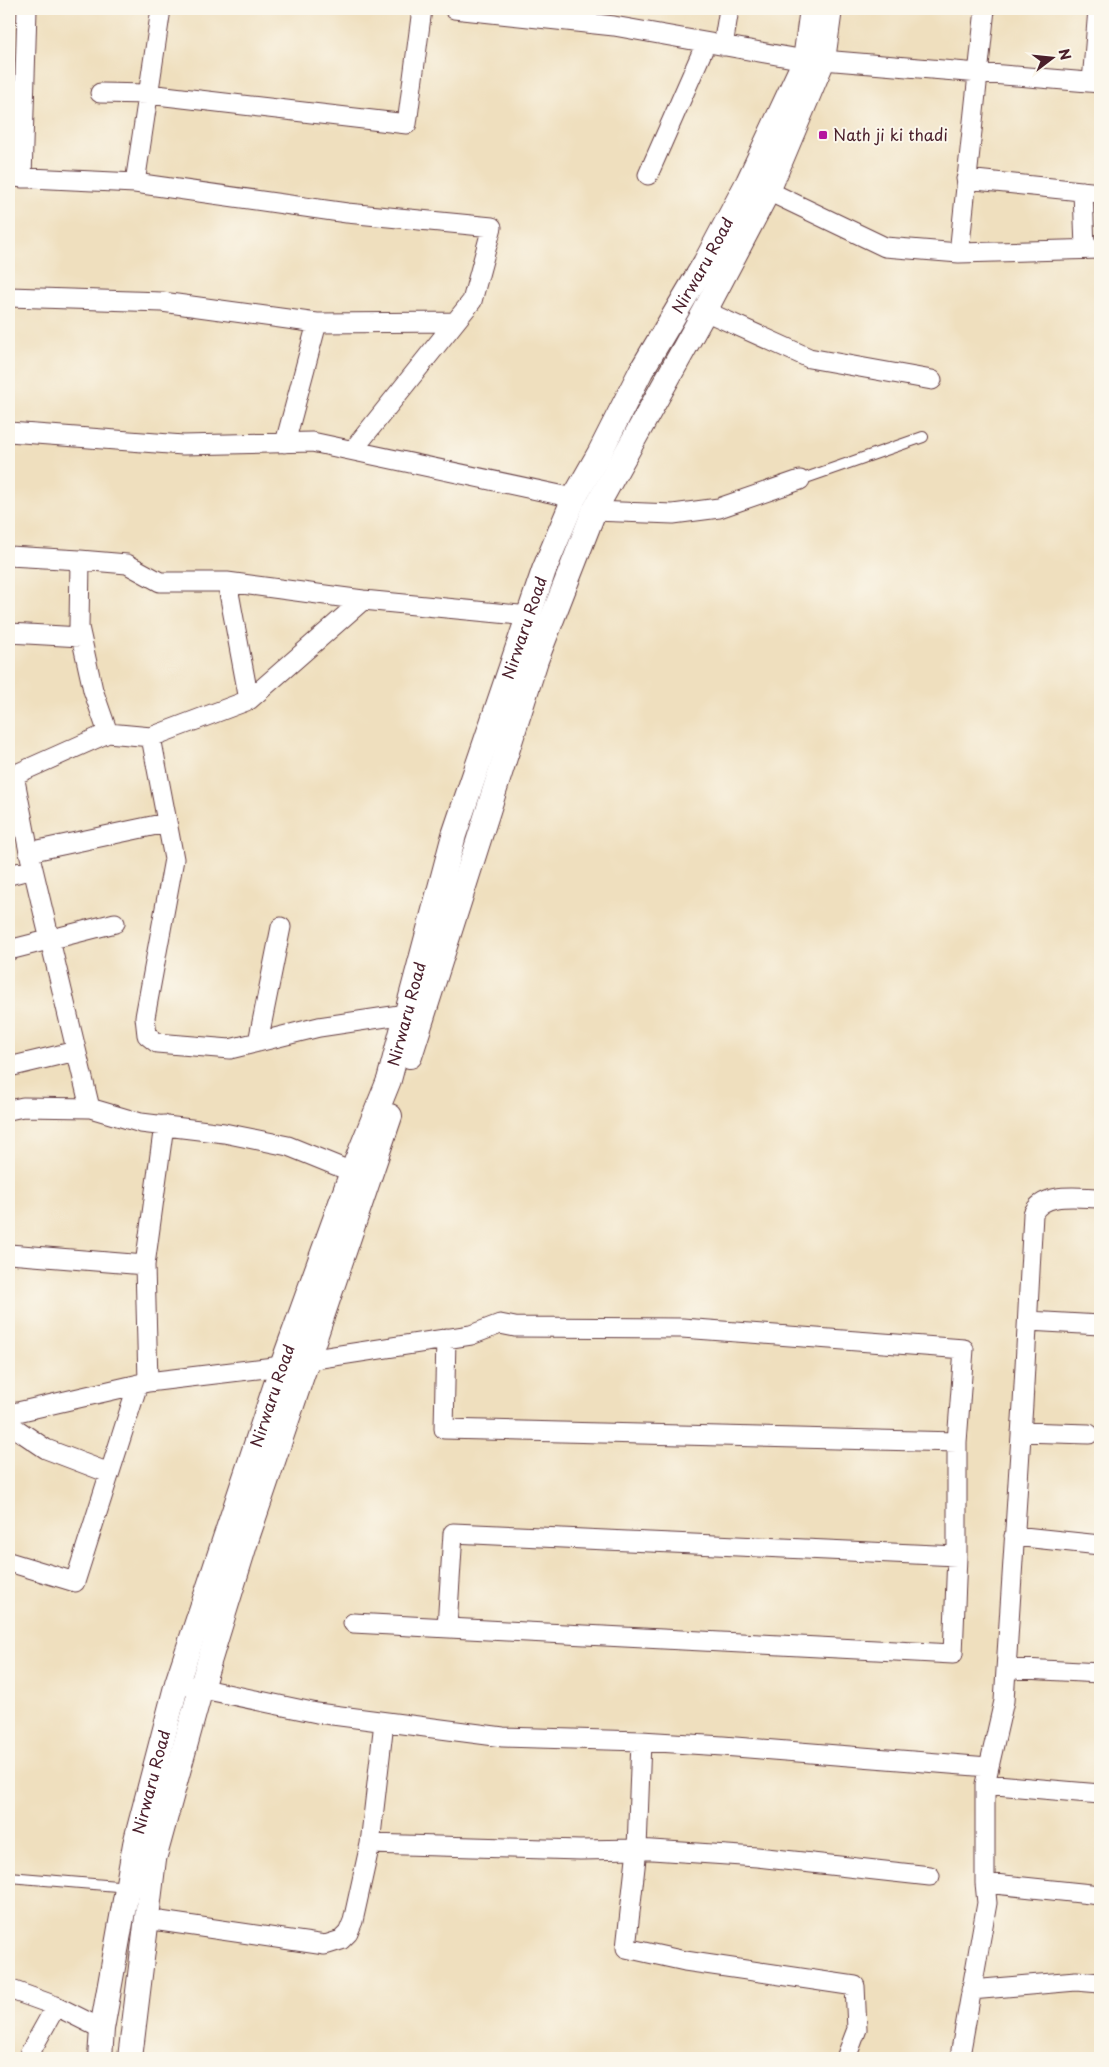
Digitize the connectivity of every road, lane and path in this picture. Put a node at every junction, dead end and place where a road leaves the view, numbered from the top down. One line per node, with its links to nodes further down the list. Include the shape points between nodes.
1 (27, 9): 16 (street)
2 (161, 9): 18 (street)
3 (422, 9): 18 (street, via 407,124)
4 (454, 9): 10 (street)
5 (729, 9): 12 (street)
6 (812, 9): 13 (street, Nirwaru Road)
7 (830, 9): 13 (street, Nirwaru Road)
8 (985, 9): 14 (street)
9 (1098, 9): 15 (street)
10 (494, 11): 11 (street)
11 (616, 17): 12 (street)
12 (714, 44): 13 (street); 19 (street)
13 (814, 60): 14 (street); 23 (street, Nirwaru Road); 37 (street, Nirwaru Road, via 705,263 641,371 599,454)
14 (979, 72): 15 (street); 21 (street)
15 (1096, 83)
16 (17, 93): 20 (street)
17 (100, 93): 18 (street)
18 (148, 94): 22 (street)
19 (648, 175)
20 (15, 178): 22 (street)
21 (966, 179): 24 (street); 26 (street)
22 (135, 183): 29 (street, via 348,213 492,227 472,301)
23 (768, 191): 26 (street, via 885,247); 28 (street, Nirwaru Road)
24 (1092, 192): 25 (street)
25 (1093, 249): 26 (street)
26 (959, 253)
27 (9, 296): 30 (street, via 162,302)
28 (704, 311): 31 (street, via 809,358); 37 (street, Nirwaru Road)
29 (455, 322): 30 (street); 35 (street)
30 (317, 323): 34 (street)
31 (932, 380)
32 (9, 432): 34 (street, via 183,446)
33 (922, 436): 36 (lane)
34 (285, 442): 35 (street, via 312,442)
35 (352, 450): 37 (street)
36 (800, 480): 37 (street, via 719,508 673,514)
37 (584, 504): 42 (street, Nirwaru Road, via 544,570); 70 (street, Nirwaru Road, via 432,990)
38 (9, 556): 39 (street)
39 (80, 560): 40 (street, via 127,564 160,582); 44 (street)
40 (226, 582): 41 (street); 45 (street)
41 (363, 600): 42 (street); 45 (street)
42 (529, 616): 56 (street, Nirwaru Road, via 454,835)
43 (9, 633): 44 (street)
44 (81, 637): 46 (street, via 93,690)
45 (249, 700): 47 (street)
46 (108, 733): 47 (street); 48 (street)
47 (151, 737): 49 (street)
48 (11, 776): 50 (street)
49 (166, 823): 50 (street); 57 (street, via 174,859 145,1017 147,1036 157,1042 230,1049)
50 (31, 860): 51 (street); 54 (street)
51 (9, 874)
52 (116, 923): 54 (street)
53 (281, 927): 57 (street)
54 (50, 941): 55 (street); 58 (street)
55 (9, 950)
56 (406, 1014): 57 (street, via 319,1027); 63 (street, Nirwaru Road, via 389,1080)
57 (258, 1042)
58 (76, 1051): 59 (street); 60 (street)
59 (9, 1067)
60 (90, 1108): 61 (street, via 23,1107); 62 (street, via 141,1123)
61 (9, 1110)
62 (164, 1125): 63 (street, via 288,1146); 66 (street)
63 (352, 1172): 71 (street, Nirwaru Road)
64 (1100, 1198): 67 (street, via 1052,1199 1035,1208)
65 (9, 1254): 66 (street)
66 (145, 1265): 72 (street)
67 (1028, 1320): 68 (street); 75 (street)
68 (1100, 1325)
69 (446, 1338): 70 (street); 77 (street, via 444,1428); 77 (street, via 471,1335 500,1324 682,1328 964,1349)
70 (308, 1360): 71 (street); 88 (street, Nirwaru Road, via 247,1538)
71 (282, 1366): 72 (street); 87 (street, Nirwaru Road)
72 (143, 1383): 73 (street); 78 (street)
73 (9, 1414)
74 (9, 1424): 78 (street, via 46,1449)
75 (1021, 1432): 76 (street); 79 (street)
76 (1089, 1434)
77 (957, 1442): 81 (street)
78 (109, 1473): 82 (street, via 75,1582)
79 (1014, 1536): 80 (street); 85 (street)
80 (1100, 1545)
81 (957, 1556): 84 (street, via 453,1533); 84 (street, via 953,1654)
82 (9, 1562)
83 (353, 1623): 84 (street)
84 (447, 1627)
85 (1006, 1668): 86 (street); 91 (street, via 1004,1701)
86 (1100, 1673)
87 (177, 1683): 88 (street); 98 (street, Nirwaru Road, via 135,1844)
88 (201, 1688): 89 (street, via 317,1713); 98 (street, Nirwaru Road, via 154,1859)
89 (384, 1722): 90 (street, via 503,1737); 93 (street)
90 (641, 1741): 91 (street, via 723,1746); 94 (street)
91 (986, 1775): 92 (street); 97 (street)
92 (1100, 1794)
93 (370, 1844): 94 (street); 100 (street, via 353,1921 341,1940 326,1945)
94 (637, 1849): 95 (street, via 757,1857); 109 (street, via 626,1948 686,1961 855,1986 857,2029)
95 (930, 1876)
96 (9, 1877): 98 (lane)
97 (985, 1883): 99 (street); 103 (street, via 987,1903)
98 (139, 1889): 100 (street, Nirwaru Road); 105 (street, Nirwaru Road)
99 (1100, 1895)
100 (146, 1920): 108 (street, Nirwaru Road)
101 (1100, 1983): 103 (street, via 1076,1981)
102 (9, 1989): 104 (street)
103 (972, 1990): 110 (street)
104 (56, 2006): 105 (street); 106 (street)
105 (102, 2029): 107 (street, Nirwaru Road)
106 (27, 2058)
107 (100, 2058)
108 (130, 2058)
109 (846, 2058)
110 (962, 2058)

